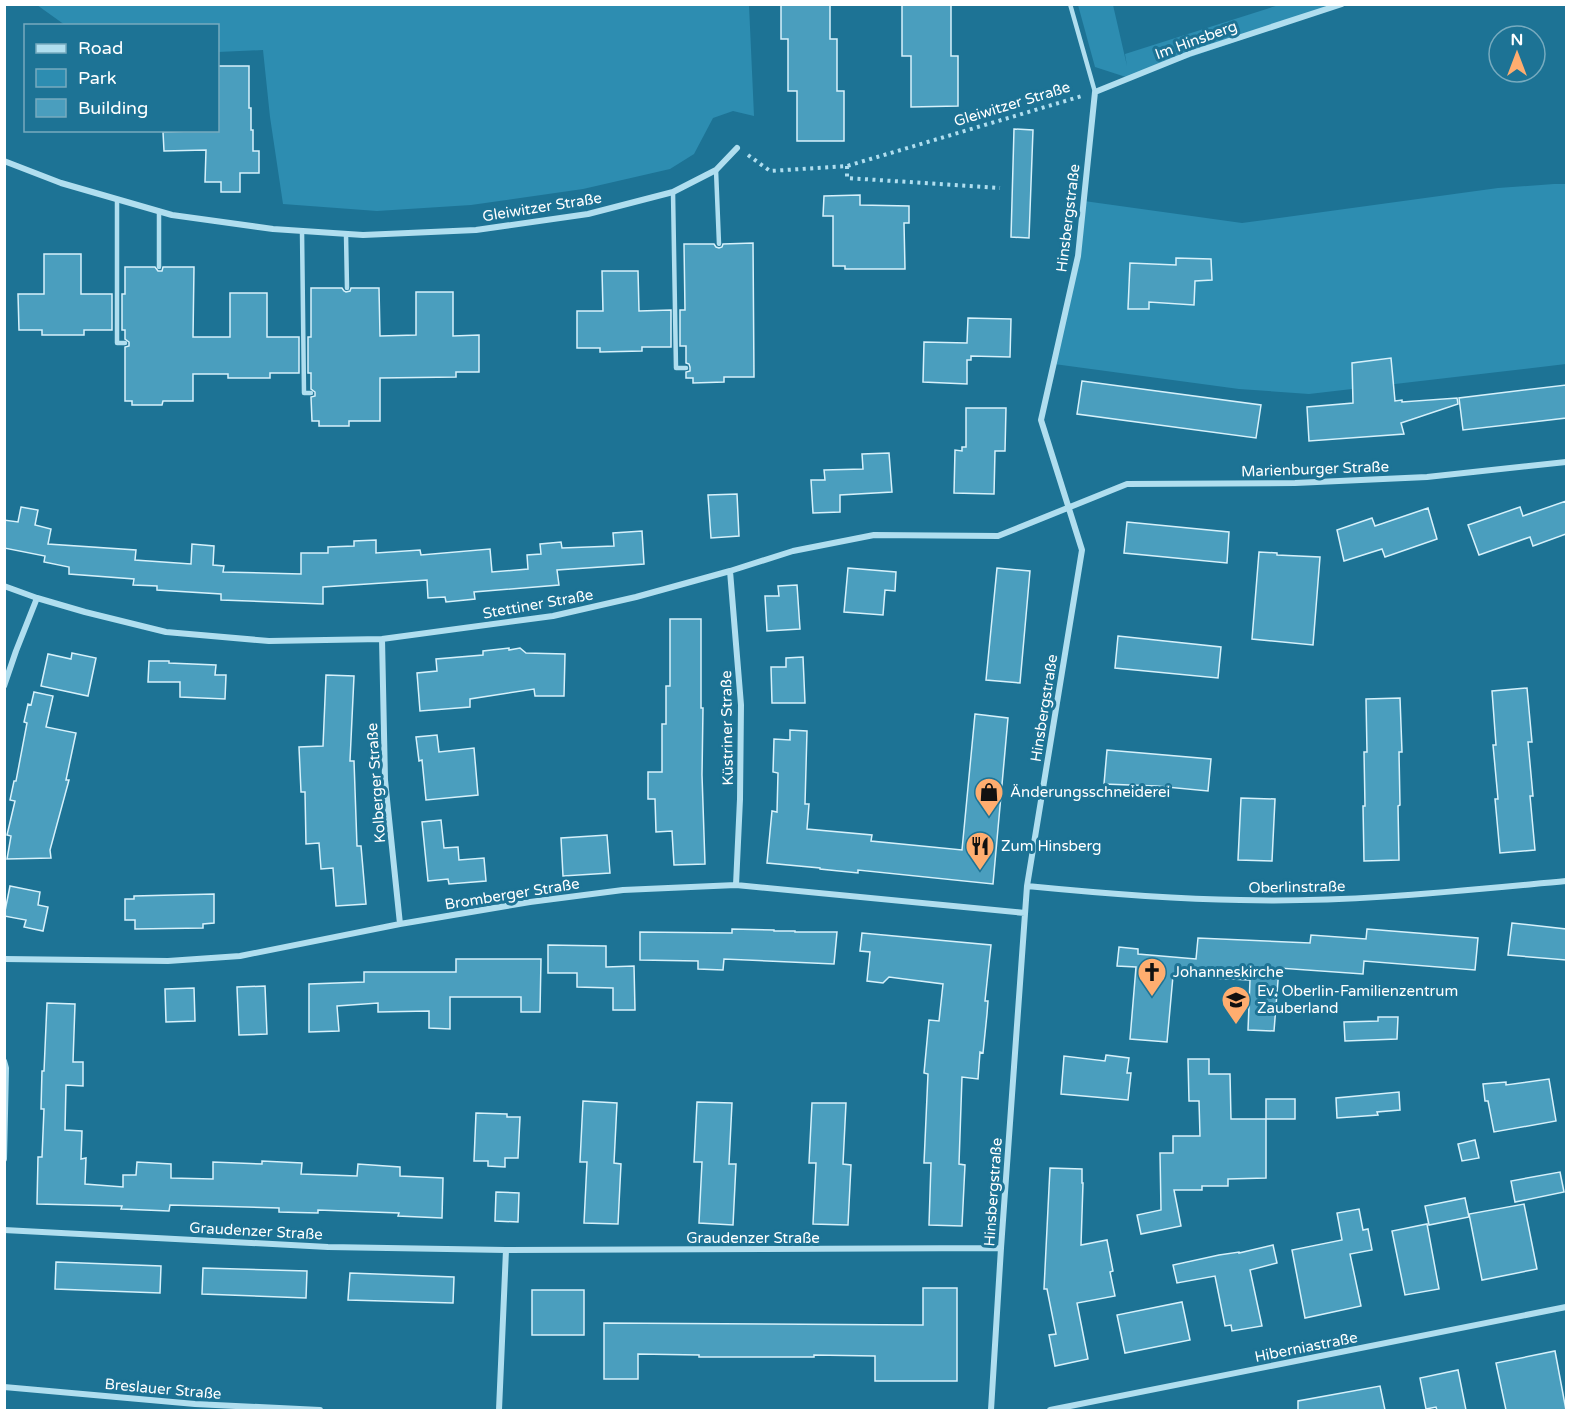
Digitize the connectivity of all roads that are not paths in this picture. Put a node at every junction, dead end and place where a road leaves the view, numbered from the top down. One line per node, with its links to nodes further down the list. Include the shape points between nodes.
1 (1070, 4): 3 (lane)
2 (1342, 4): 3 (street, Im Hinsberg, via 1189,54)
3 (1095, 92): 19 (street, Hinsbergstraße, via 1078,256 1041,420)
4 (737, 148): 6 (street, Gleiwitzer Straße)
5 (4, 162): 8 (street, Gleiwitzer Straße)
6 (716, 170): 7 (street, Gleiwitzer Straße); 12 (lane)
7 (673, 192): 11 (street, Gleiwitzer Straße, via 588,214 476,230); 16 (lane, via 676,368)
8 (117, 199): 9 (street, Gleiwitzer Straße); 15 (lane, via 117,343)
9 (159, 211): 10 (street, Gleiwitzer Straße); 13 (lane)
10 (302, 231): 11 (street, Gleiwitzer Straße); 17 (lane, via 304,393)
11 (346, 234): 14 (lane)
12 (719, 244)
13 (159, 267)
14 (347, 288)
15 (125, 343)
16 (686, 368)
17 (311, 393)
18 (1566, 462): 19 (street, Marienburger Straße, via 1427,477 1127,484)
19 (1069, 508): 20 (street, Stettiner Straße, via 998,536 874,535 793,551); 27 (street, Hinsbergstraße, via 1083,550)
20 (730, 571): 23 (street, Stettiner Straße, via 553,616); 26 (street, Küstriner Straße, via 741,705)
21 (4, 586): 22 (street, Stettiner Straße)
22 (37, 598): 23 (street, Stettiner Straße, via 166,632 269,641); 24 (street)
23 (382, 639): 29 (street, Kolberger Straße, via 385,780)
24 (4, 686)
25 (1566, 881): 27 (street, Oberlinstraße, via 1406,896 1241,900)
26 (736, 885): 28 (street, Bromberger Straße); 29 (street, Bromberger Straße, via 623,890)
27 (1027, 886): 28 (street, Hinsbergstraße)
28 (1025, 913): 34 (street, Hinsbergstraße)
29 (400, 924): 30 (street, Bromberger Straße, via 240,956 168,961)
30 (4, 959)
31 (4, 1061): 32 (street)
32 (4, 1159)
33 (4, 1230): 35 (street, Graudenzer Straße, via 328,1246)
34 (1001, 1248): 35 (street, Graudenzer Straße); 40 (street, Hinsbergstraße)
35 (506, 1250): 39 (street)
36 (1566, 1307): 41 (street, Hiberniastraße)
37 (4, 1387): 38 (street, Breslauer Straße, via 195,1404)
38 (320, 1410)
39 (499, 1410)
40 (991, 1410)
41 (1050, 1410)

